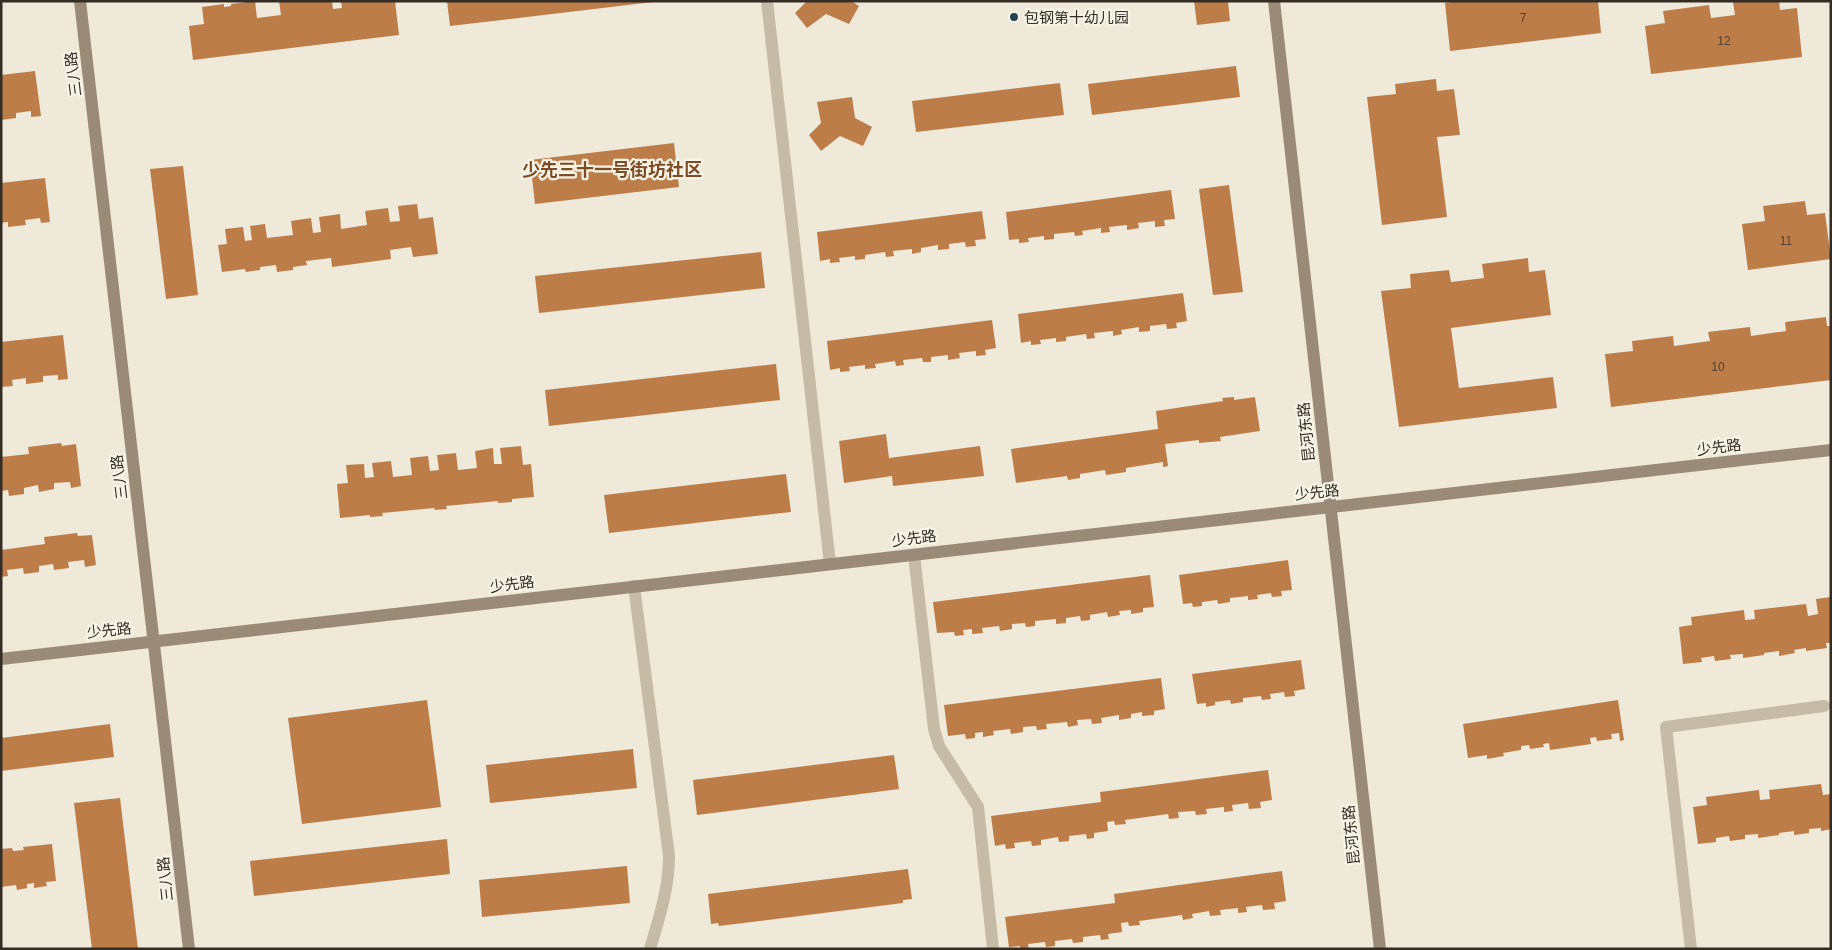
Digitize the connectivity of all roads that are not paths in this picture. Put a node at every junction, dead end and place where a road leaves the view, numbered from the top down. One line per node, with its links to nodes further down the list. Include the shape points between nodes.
1 (80, 1): 9 (main road, 三八路)
2 (767, 1): 7 (street)
3 (1274, 1): 5 (main road, 昆河东路)
4 (1831, 450): 5 (main road, 少先路)
5 (1330, 507): 6 (main road, 少先路); 15 (main road, 昆河东路)
6 (914, 555): 7 (main road, 少先路); 14 (street, via 934,728 939,746 978,808)
7 (830, 564): 8 (main road, 少先路)
8 (634, 586): 9 (main road, 少先路); 13 (street, via 669,856 666,892)
9 (154, 641): 10 (main road, 少先路); 12 (main road, 三八路)
10 (1, 659)
11 (1824, 706): 16 (street, via 1666,726)
12 (189, 949)
13 (650, 949)
14 (993, 949)
15 (1380, 949)
16 (1691, 949)

